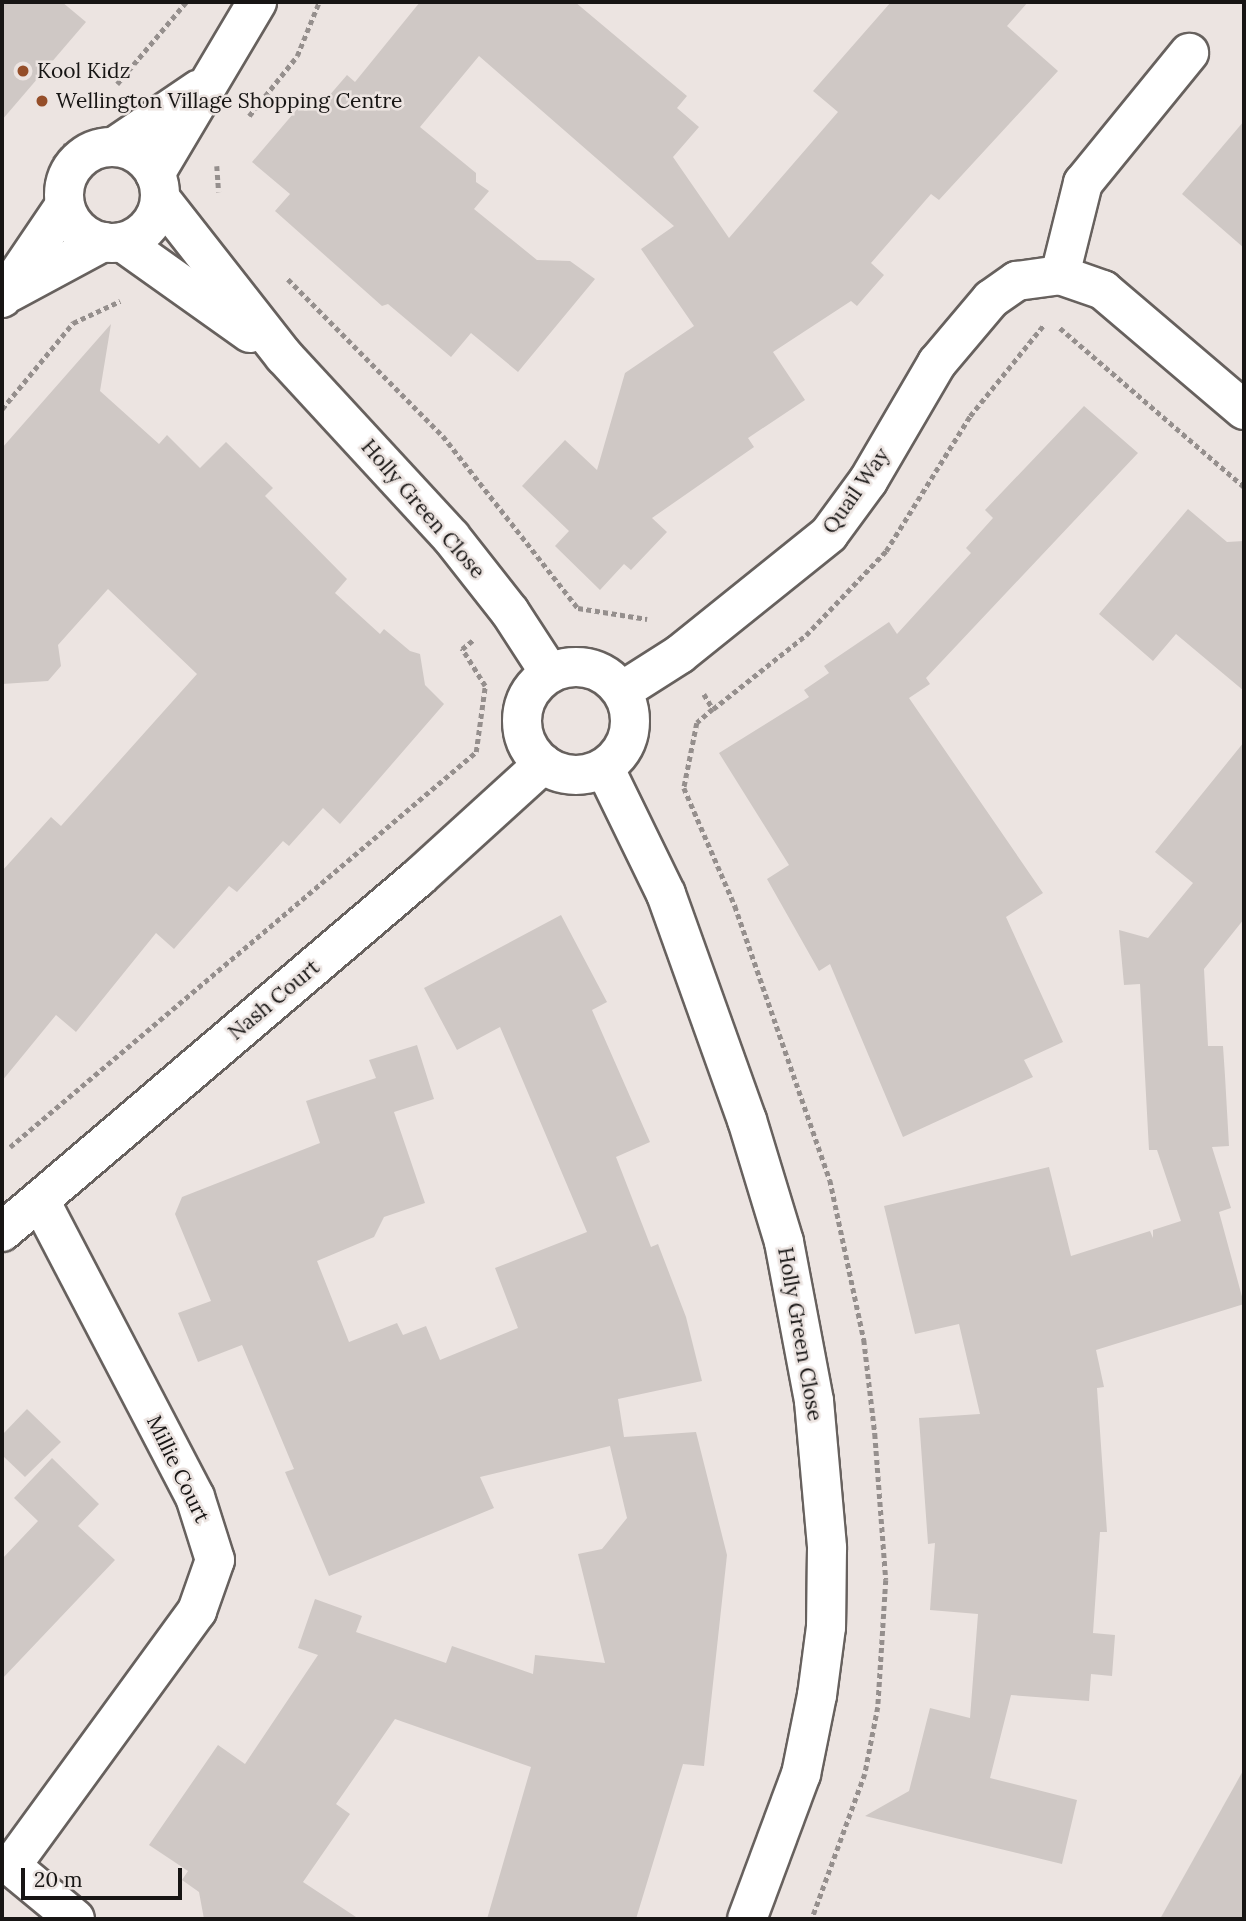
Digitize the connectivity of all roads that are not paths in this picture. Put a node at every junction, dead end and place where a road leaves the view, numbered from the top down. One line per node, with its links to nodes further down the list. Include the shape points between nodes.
1 (257, 2): 3 (street)
2 (1189, 53): 8 (street, via 1083,183)
3 (205, 85): 4 (street); 5 (street)
4 (114, 147): 5 (street, via 138,155); 6 (street, via 99,149 75,164 68,177)
5 (157, 186): 7 (street, via 149,226); 10 (street)
6 (65, 205): 7 (street, via 79,229); 9 (street)
7 (113, 242): 9 (street); 10 (street)
8 (1060, 275): 11 (street, Quail Way, via 1103,290); 13 (street, Quail Way, via 1017,281 991,299 937,363 868,481 829,534 680,654)
9 (4, 296)
10 (284, 356): 12 (street, Holly Green Close, via 451,537 510,612)
11 (1244, 410)
12 (549, 672): 13 (street, via 586,667 604,674); 14 (street, via 535,683 521,716 529,749)
13 (622, 691): 15 (street, via 631,716 630,732 624,748)
14 (543, 765): 15 (street, via 569,775); 16 (street, Nash Court)
15 (605, 769): 20 (street, Holly Green Close, via 666,894 740,1097 784,1242 814,1401 827,1548 826,1627 801,1774)
16 (40, 1201): 17 (street, Nash Court); 18 (street, Millie Court, via 195,1497 215,1560 197,1611)
17 (2, 1232)
18 (6, 1866): 19 (street, Millie Court)
19 (75, 1919)
20 (747, 1919)

